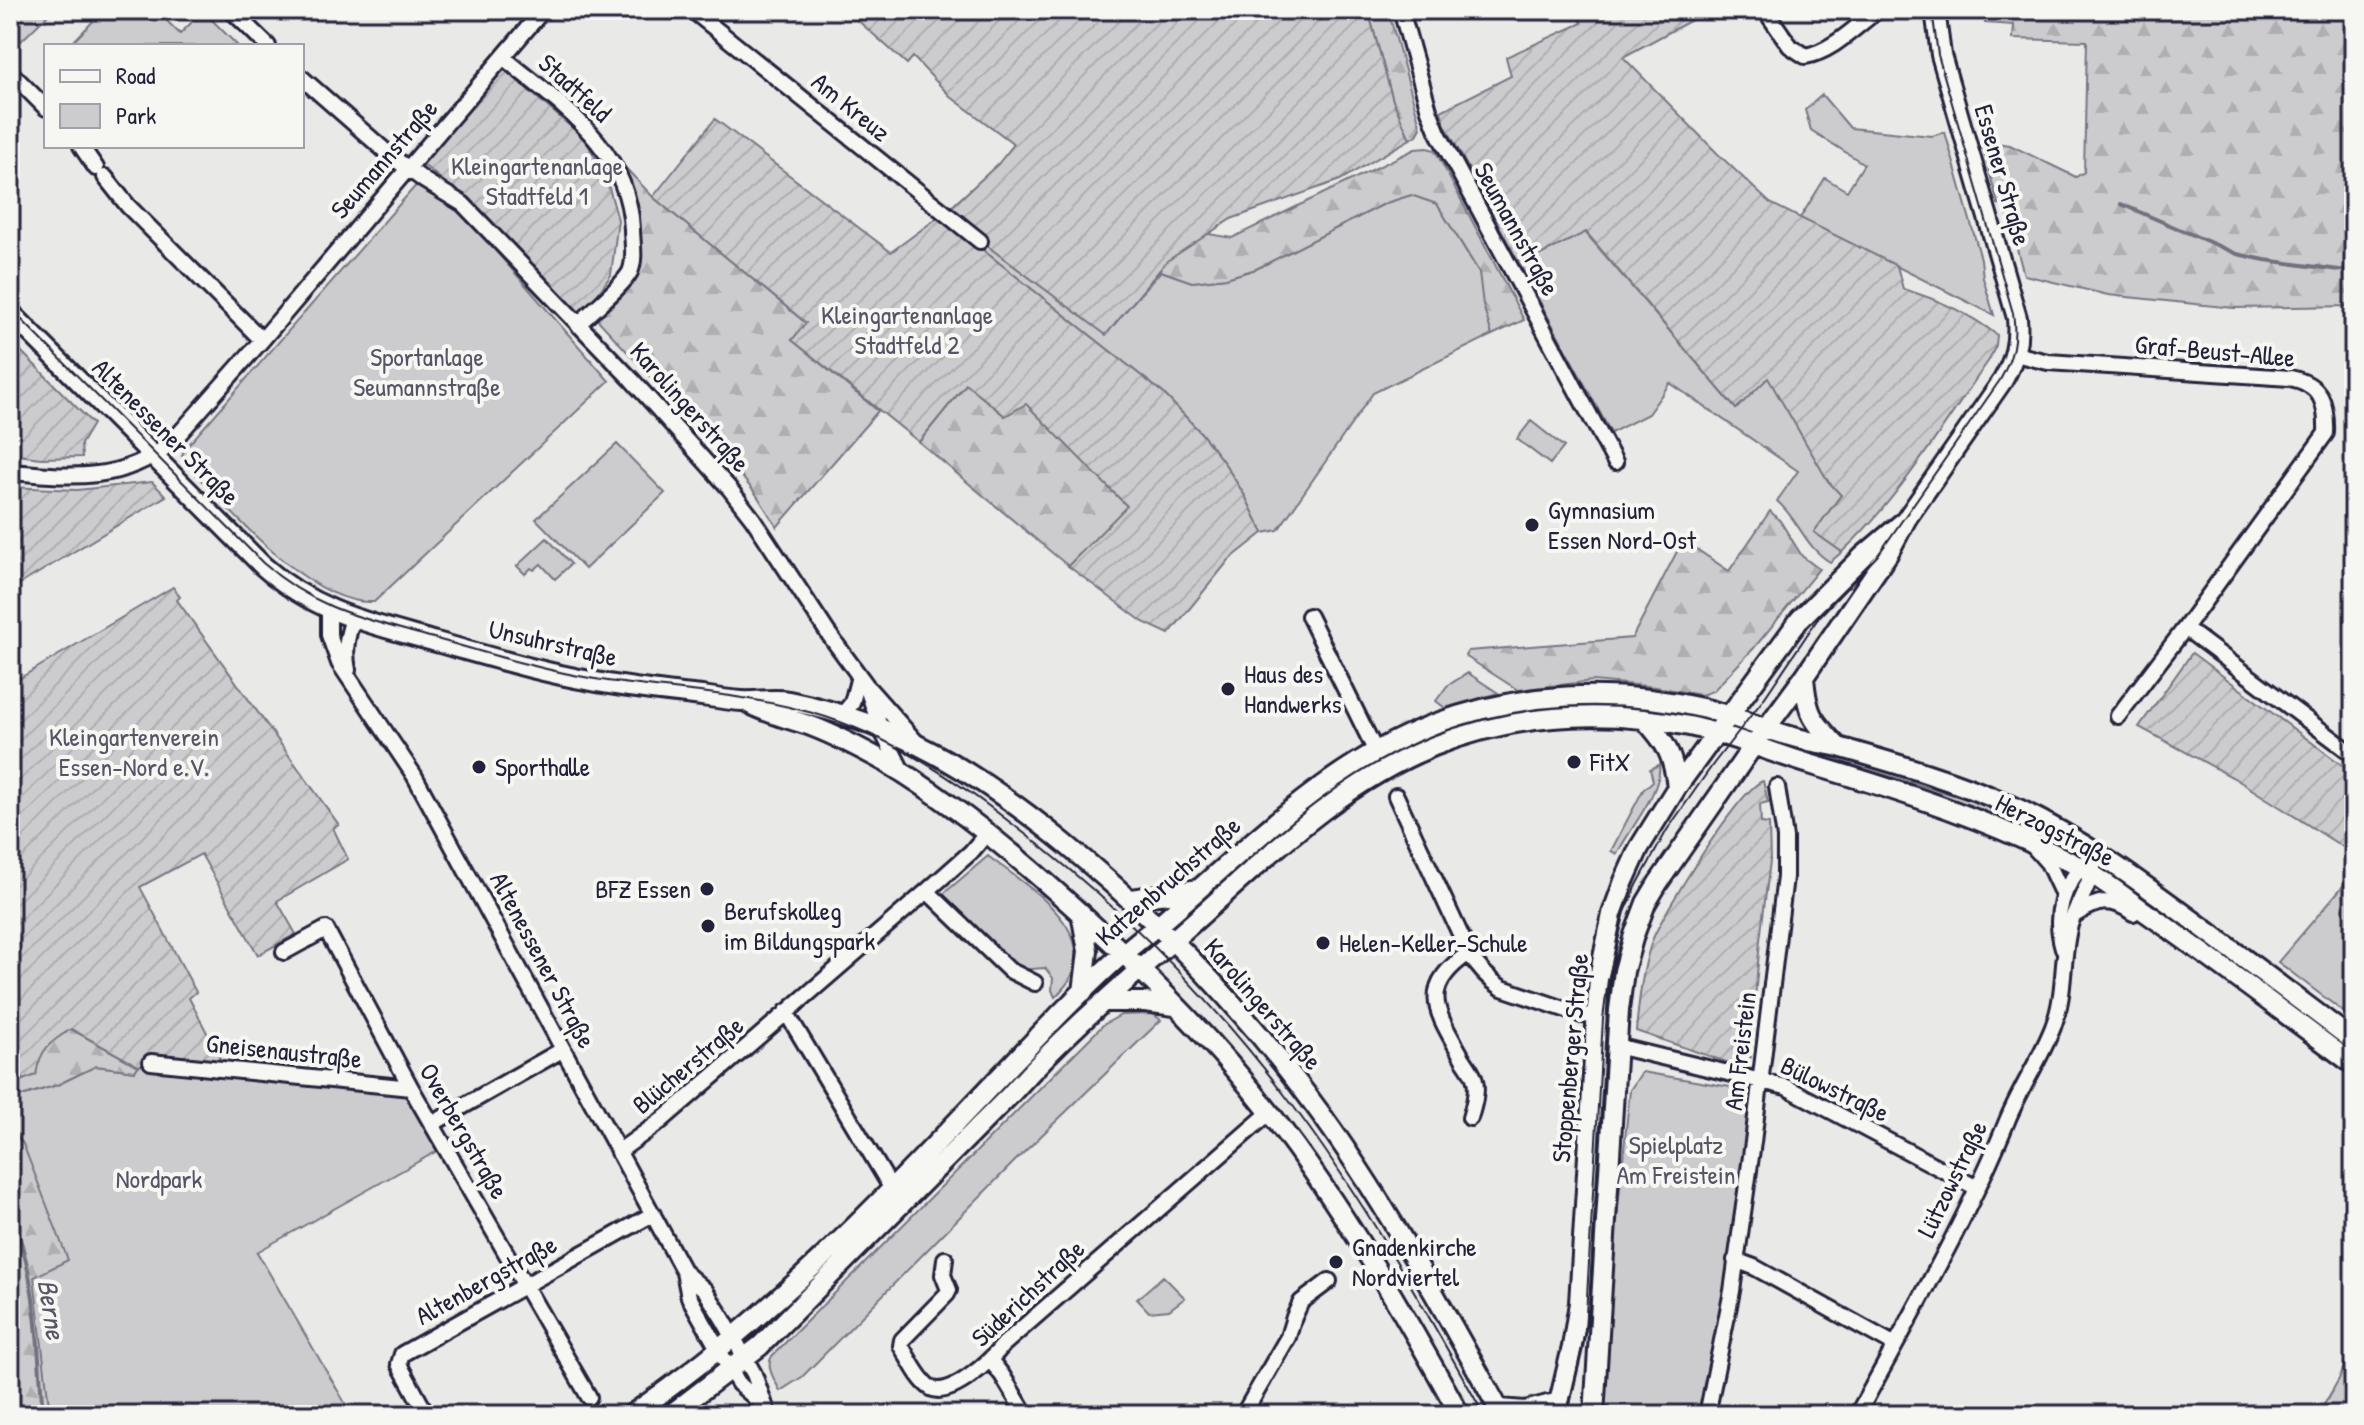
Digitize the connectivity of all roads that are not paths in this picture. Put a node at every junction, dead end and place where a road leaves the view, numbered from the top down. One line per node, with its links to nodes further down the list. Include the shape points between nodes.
1 (543, 10): 9 (street, Seumannstraße)
2 (692, 10): 15 (street, Am Kreuz)
3 (1401, 10): 21 (street, Seumannstraße, via 1438,133)
4 (1765, 10): 5 (street, via 1790,46 1805,56 1826,49)
5 (1878, 10)
6 (1935, 10): 19 (main road, Essener Straße, via 1941,55 2017,318)
7 (237, 12): 8 (street)
8 (266, 44)
9 (503, 57): 14 (street, Seumannstraße); 17 (street, Stadtfeld, via 593,134 614,165 628,200 633,258 629,273)
10 (10, 72): 12 (street)
11 (304, 80): 14 (street, Karolingerstraße)
12 (44, 106)
13 (83, 148): 18 (street, via 128,206)
14 (407, 168): 17 (street, Karolingerstraße, via 463,204); 18 (street, Seumannstraße)
15 (980, 241)
16 (10, 312): 20 (main road, Altenessener Straße)
17 (578, 325): 30 (street, Karolingerstraße, via 740,501)
18 (262, 340): 20 (street, Seumannstraße)
19 (2015, 354): 23 (main road, Stoppenberger Straße, via 2003,380); 27 (street, Graf-Beust-Allee, via 2048,362 2290,378 2315,389 2323,401 2326,433)
20 (153, 457): 22 (street, via 100,475); 24 (main road, Altenessener Straße, via 280,582)
21 (1615, 462)
22 (10, 472)
23 (1907, 518): 28 (main road, Stoppenberger Straße); 33 (main road, Stoppenberger Straße, via 1807,611)
24 (329, 610): 26 (main road, Altenessener Straße); 29 (street, Altenessener Straße, via 334,653)
25 (1309, 616): 42 (street)
26 (353, 618): 29 (street, via 346,638); 31 (main road, Unsuhrstraße, via 545,671)
27 (2185, 628): 34 (street, Graf-Beust-Allee); 43 (street)
28 (1804, 677): 36 (main road, Stoppenberger Straße); 41 (main road, via 1809,711)
29 (349, 678): 74 (street, Altenessener Straße, via 414,775)
30 (863, 681): 32 (street); 37 (street, Karolingerstraße); 40 (street)
31 (746, 702): 32 (main road, Unsuhrstraße, via 784,700); 44 (main road, Unsuhrstraße, via 848,742)
32 (843, 714): 37 (main road, Unsuhrstraße)
33 (1730, 716): 36 (main road, Katzenbruchstraße); 38 (main road, Stoppenberger Straße); 42 (main road, Katzenbruchstraße, via 1624,696 1548,698 1484,708 1432,724)
34 (2118, 716)
35 (1644, 719): 38 (main road, Katzenbruchstraße); 45 (main road, via 1670,753); 60 (main road, Katzenbruchstraße, via 1569,715 1530,720 1414,755 1318,814)
36 (1758, 725): 39 (main road, Stoppenberger Straße); 41 (main road, Herzogstraße)
37 (880, 727): 40 (main road, Karolingerstraße); 44 (street, Karolingerstraße)
38 (1716, 734): 39 (main road, Katzenbruchstraße); 45 (main road, Stoppenberger Straße)
39 (1744, 743): 49 (main road, Herzogstraße, via 1917,797); 73 (main road, Stoppenberger Straße, via 1646,903 1624,971)
40 (917, 744): 55 (main road, Karolingerstraße, via 1005,798)
41 (1838, 747): 50 (main road, Herzogstraße, via 2011,806)
42 (1376, 752): 52 (main road, Katzenbruchstraße, via 1300,802)
43 (2354, 755)
44 (903, 773): 48 (main road, Karolingerstraße)
45 (1677, 787): 71 (main road, Stoppenberger Straße, via 1639,848 1612,914)
46 (1777, 787): 77 (street, Am Freistein, via 1785,877)
47 (1396, 796): 63 (street)
48 (987, 833): 53 (street, Blücherstraße); 56 (main road, Karolingerstraße)
49 (2033, 845): 51 (main road, Herzogstraße); 54 (street)
50 (2095, 851): 51 (street, Lützowstraße); 72 (main road, Herzogstraße)
51 (2086, 871): 54 (street, Lützowstraße); 57 (street, Lützowstraße); 59 (main road, Herzogstraße)
52 (1199, 889): 55 (main road); 58 (main road, Katzenbruchstraße)
53 (927, 891): 66 (street, via 1009,970); 70 (street, Blücherstraße)
54 (2063, 895): 64 (street, Lützowstraße, via 2059,933)
55 (1131, 899): 58 (main road, Karolingerstraße)
56 (1081, 913): 62 (main road, Karolingerstraße); 67 (main road, via 1088,951)
57 (2076, 914): 59 (street, via 2093,904 2122,904 2154,928); 64 (street, Lützowstraße)
58 (1158, 925): 60 (main road, Karolingerstraße); 62 (main road, Katzenbruchstraße)
59 (2173, 930): 76 (main road, Herzogstraße)
60 (1172, 940): 65 (main road, Katzenbruchstraße); 100 (main road, Karolingerstraße, via 1276,1055 1343,1146)
61 (284, 952): 78 (street, Overbergstraße, via 326,929)
62 (1124, 953): 65 (main road, Karolingerstraße); 67 (main road, Katzenbruchstraße)
63 (1469, 953): 71 (street, via 1502,988); 80 (street, via 1443,975 1436,1007 1475,1081)
64 (2066, 956): 83 (street, Lützowstraße, via 2053,1026)
65 (1139, 968): 68 (main road, Katzenbruchstraße); 69 (main road, Karolingerstraße)
66 (1035, 983)
67 (1083, 992): 84 (main road, Katzenbruchstraße)
68 (1103, 1002): 69 (main road); 94 (main road, Katzenbruchstraße)
69 (1175, 1006): 79 (main road, Karolingerstraße)
70 (786, 1012): 82 (street, Blücherstraße); 84 (street)
71 (1595, 1016): 98 (main road, Stoppenberger Straße, via 1579,1303)
72 (2354, 1041)
73 (1616, 1046): 77 (street, Bülowstraße); 107 (main road, Stoppenberger Straße)
74 (562, 1050): 81 (street); 82 (street, Altenessener Straße)
75 (151, 1062): 78 (street, Gneisenaustraße)
76 (2354, 1065)
77 (1760, 1079): 83 (street, Bülowstraße, via 1786,1087); 87 (street, Am Freistein)
78 (411, 1088): 81 (street, Overbergstraße)
79 (1270, 1112): 95 (street, Süderichstraße, via 1004,1344); 106 (main road, Karolingerstraße, via 1366,1252)
80 (1470, 1118)
81 (432, 1124): 90 (street, Overbergstraße)
82 (618, 1152): 85 (street, Altenessener Straße)
83 (1977, 1188): 92 (street, Lützowstraße)
84 (892, 1189): 91 (main road, Katzenbruchstraße)
85 (653, 1214): 88 (street, Altenessener Straße); 90 (street, Altenbergstraße)
86 (945, 1259): 95 (street, Süderichstraße, via 943,1275 949,1290 901,1346 922,1380 939,1390)
87 (1735, 1260): 92 (street); 108 (street, Am Freistein)
88 (684, 1272): 91 (street, Altenessener Straße, via 705,1290); 93 (street, Altenessener Straße, via 689,1297)
89 (1329, 1281): 105 (street, via 1301,1302 1288,1337)
90 (525, 1285): 97 (street, Overbergstraße); 101 (street, Altenbergstraße, via 402,1354 399,1364)
91 (734, 1338): 93 (main road, Katzenbruchstraße); 94 (street, Altenessener Straße)
92 (1895, 1345): 109 (street, Lützowstraße)
93 (719, 1350): 96 (street, Altenessener Straße); 102 (main road, Katzenbruchstraße)
94 (745, 1358): 96 (main road, Katzenbruchstraße); 99 (street, Altenessener Straße)
95 (991, 1361): 104 (street)
96 (730, 1370): 99 (street, Altenessener Straße); 103 (main road, Katzenbruchstraße)
97 (589, 1397)
98 (1558, 1409): 100 (main road)
99 (768, 1411)
100 (1501, 1412)
101 (427, 1415)
102 (631, 1415)
103 (670, 1415)
104 (1026, 1415)
105 (1243, 1415)
106 (1460, 1415)
107 (1594, 1415)
108 (1707, 1415)
109 (1857, 1415)

